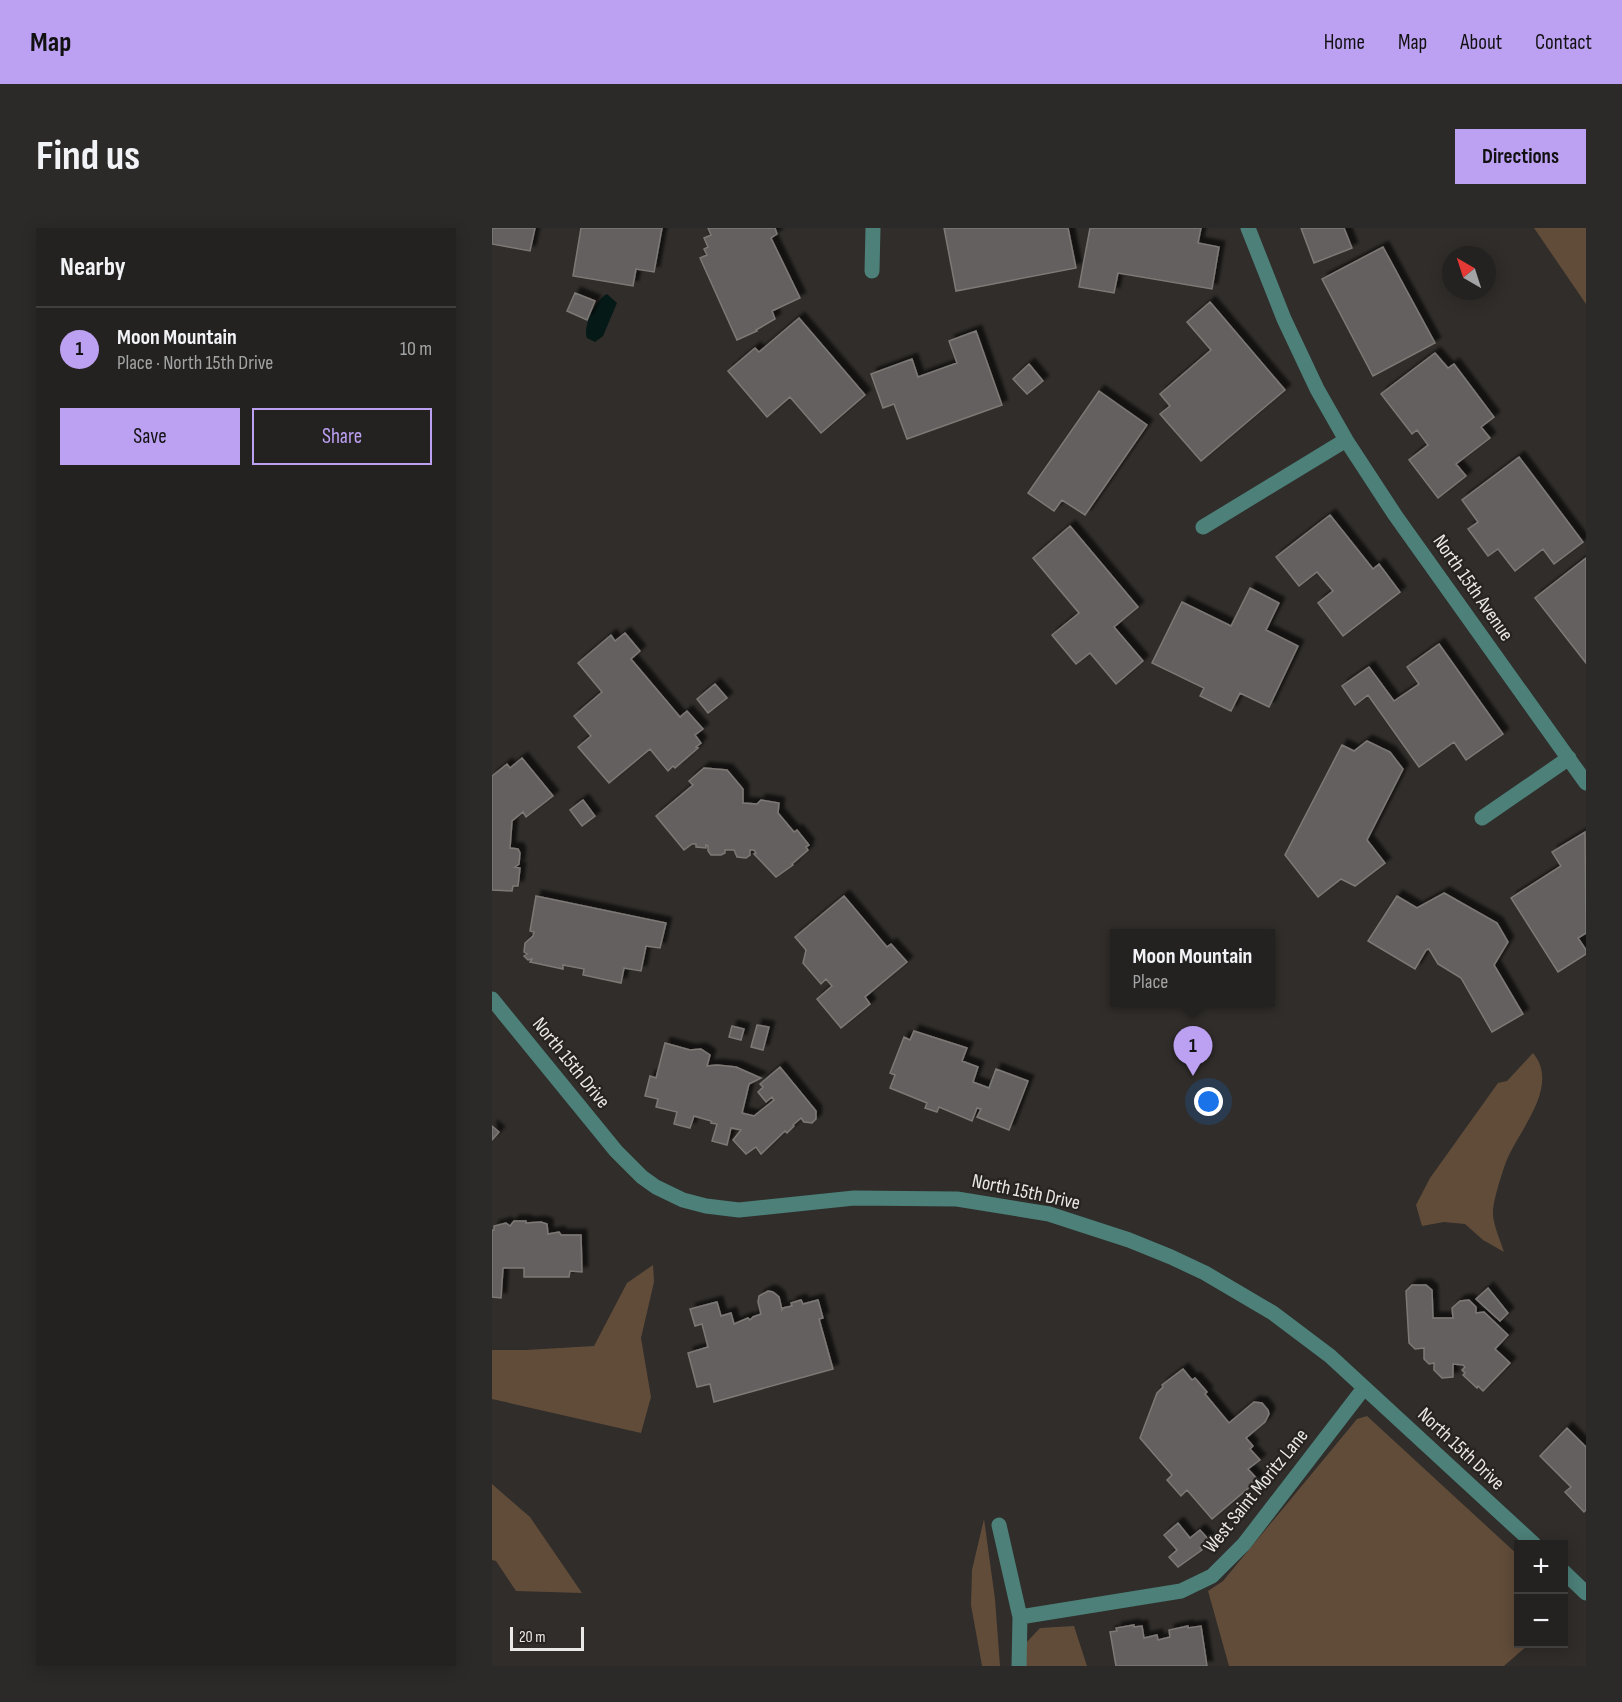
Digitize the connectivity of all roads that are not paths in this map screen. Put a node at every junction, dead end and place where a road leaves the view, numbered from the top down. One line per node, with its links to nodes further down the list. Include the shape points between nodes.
1 (873, 228): 3 (street)
2 (1248, 228): 4 (street, North 15th Avenue, via 1284,319)
3 (872, 270)
4 (1346, 440): 5 (street); 6 (street, North 15th Avenue)
5 (1203, 527)
6 (1569, 758): 7 (street, North 15th Avenue); 8 (street)
7 (1586, 783)
8 (1482, 818)
9 (492, 999): 10 (street, North 15th Drive, via 616,1151 642,1177 683,1200 739,1210 854,1198 957,1199 1050,1214 1129,1240 1205,1273 1273,1313 1330,1356)
10 (1364, 1388): 12 (street, North 15th Drive); 15 (street, West Saint Moritz Lane, via 1244,1544 1212,1576 1181,1591)
11 (999, 1525): 15 (street)
12 (1529, 1540)
13 (1568, 1577): 14 (street)
14 (1586, 1593)
15 (1020, 1617): 16 (street)
16 (1019, 1666)

